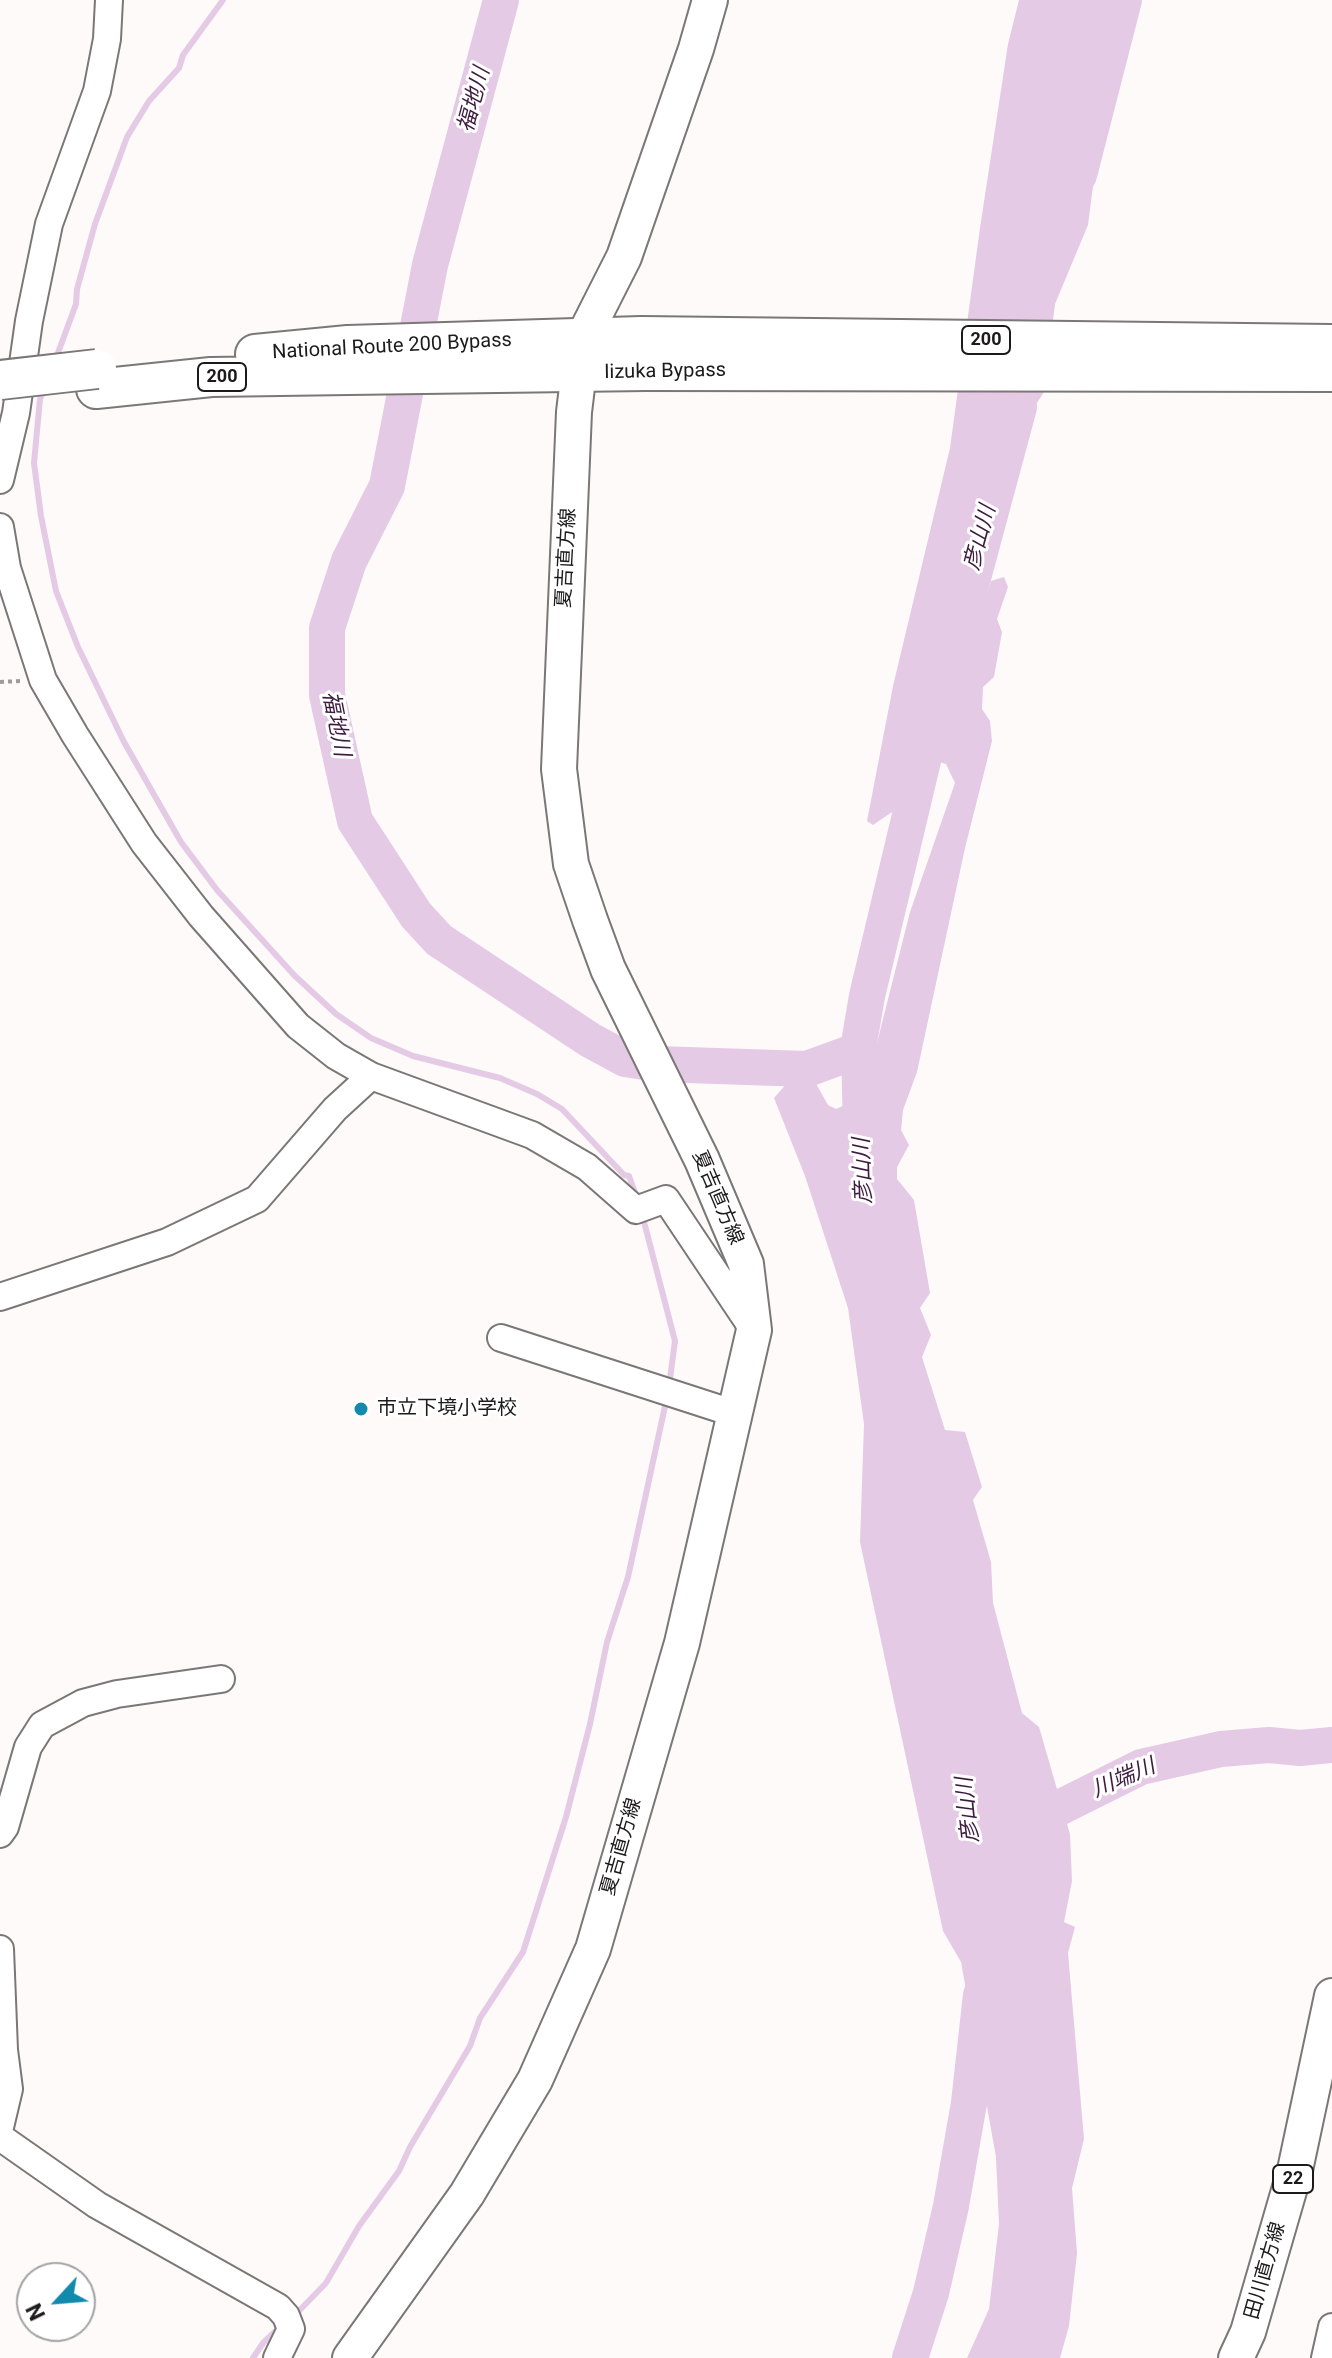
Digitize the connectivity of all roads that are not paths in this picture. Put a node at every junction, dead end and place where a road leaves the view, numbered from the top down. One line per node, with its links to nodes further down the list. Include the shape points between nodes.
1 (109, 0): 10 (street, via 97,91 49,224)
2 (710, 0): 5 (main road, 夏吉直方線, via 624,257)
3 (1332, 344): 4 (highway, 200)
4 (643, 354): 5 (highway, National Route 200 Bypass / 200); 6 (highway, Iizuka Bypass / 200)
5 (580, 356): 7 (highway, National Route 200 Bypass / 200, via 348,360); 14 (main road, 夏吉直方線, via 559,769 571,864 608,969 702,1160 746,1264)
6 (1332, 372)
7 (96, 379): 8 (highway, National Route 200 Bypass / 200, bridge); 9 (highway, 200)
8 (0, 380)
9 (0, 402)
10 (0, 480)
11 (0, 527): 12 (street, via 7,568 43,680 144,843 298,1026)
12 (371, 1076): 13 (street, via 257,1199 167,1242); 14 (street, via 532,1135 587,1167 636,1210 666,1199)
13 (0, 1297)
14 (754, 1330): 16 (main road, 夏吉直方線)
15 (501, 1338): 16 (street)
16 (736, 1414): 25 (main road, 夏吉直方線, via 682,1643 593,1949 535,2080 467,2194)
17 (221, 1679): 18 (street, via 117,1694 83,1703 42,1725 28,1747)
18 (0, 1834)
19 (0, 1949): 21 (street, via 9,2089)
20 (1332, 1996): 26 (main road, 田川直方線 / 22, via 1295,2170)
21 (0, 2127)
22 (0, 2137): 24 (street, via 97,2205 278,2307 291,2329)
23 (1332, 2327): 27 (street)
24 (277, 2358)
25 (350, 2358)
26 (1236, 2358)
27 (1325, 2358)

